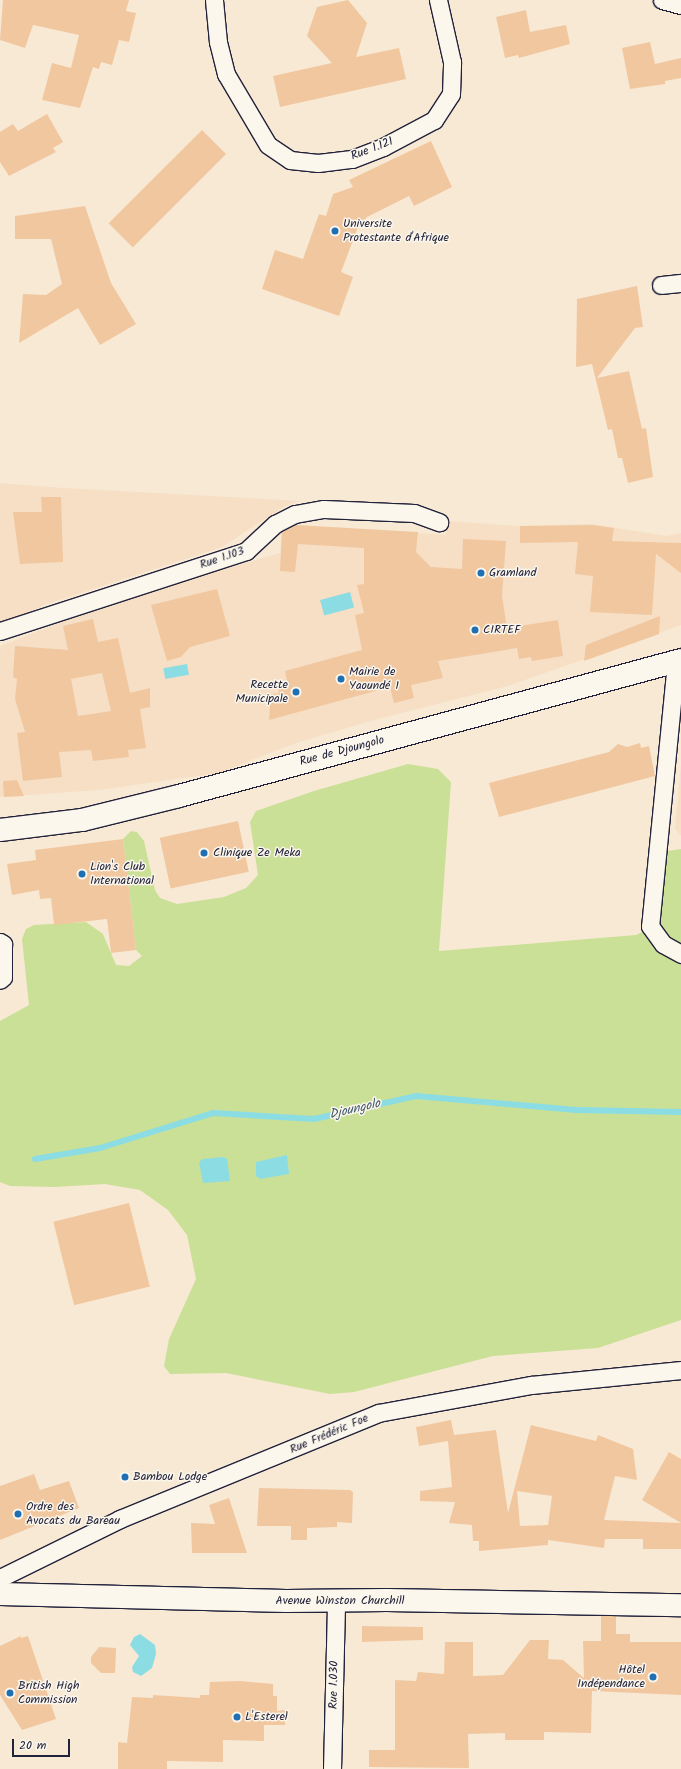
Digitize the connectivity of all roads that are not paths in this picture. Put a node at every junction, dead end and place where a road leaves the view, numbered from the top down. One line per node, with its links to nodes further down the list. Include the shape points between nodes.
1 (214, 0): 2 (street, Rue 1.121, via 218,42 226,74 268,146 290,160 318,163 352,159 382,147 434,120 451,94 452,62)
2 (438, 0)
3 (662, 0): 4 (street)
4 (681, 5)
5 (681, 283): 6 (street)
6 (661, 286)
7 (439, 522): 8 (street, Rue 1.103, via 414,513 324,509 295,514 275,524 246,551)
8 (0, 631)
9 (678, 661): 10 (street, Rue de Djoungolo, via 179,796 82,820); 12 (street, via 650,926 663,944)
10 (0, 830)
11 (0, 942): 13 (street, via 3,944 3,970)
12 (681, 954)
13 (0, 980)
14 (681, 1370): 15 (street, Rue Frédéric Foe, via 531,1385 378,1413 120,1519)
15 (0, 1578)
16 (0, 1594): 17 (street, Avenue Winston Churchill)
17 (336, 1600): 18 (street, Avenue Winston Churchill); 19 (street, Rue 1.030)
18 (681, 1605)
19 (332, 1769)

